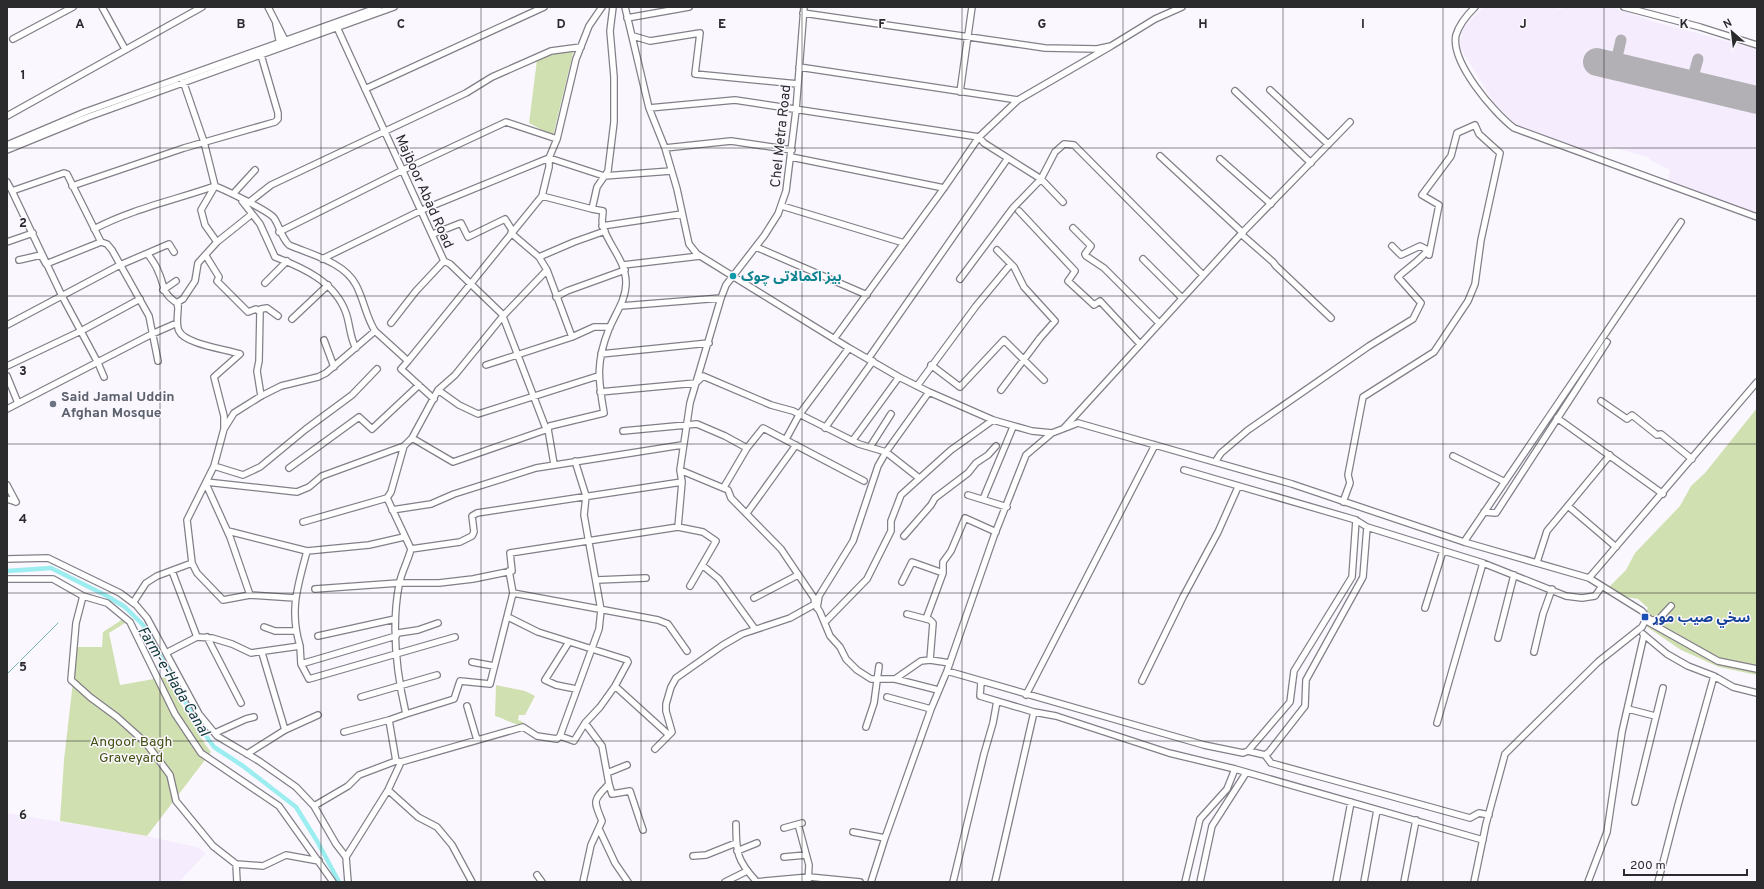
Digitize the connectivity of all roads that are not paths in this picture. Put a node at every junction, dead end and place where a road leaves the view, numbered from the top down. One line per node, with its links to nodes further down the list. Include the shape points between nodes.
1 (74, 7): 24 (street)
2 (102, 7): 30 (street)
3 (202, 7): 30 (street)
4 (268, 7): 20 (street)
5 (357, 7): 18 (street)
6 (380, 7): 18 (street)
7 (394, 7): 21 (street)
8 (544, 7): 35 (street)
9 (602, 7): 29 (street, via 589,26)
10 (613, 7): 62 (street, via 610,31 614,122 608,171)
11 (625, 7): 19 (street)
12 (689, 7): 19 (street)
13 (972, 7): 23 (street)
14 (1182, 7): 28 (street, via 1155,19)
15 (1475, 7): 81 (street, via 1466,16 1456,36 1457,48 1475,87 1514,128)
16 (1624, 7): 27 (street)
17 (804, 10): 23 (street); 32 (street, Chel Metra Road)
18 (360, 14): 21 (street)
19 (627, 18): 22 (street)
20 (276, 24): 25 (street); 26 (street)
21 (336, 25): 25 (street); 35 (street, Majboor Abad Road)
22 (633, 36): 34 (street, via 650,41 700,33 695,74); 40 (street)
23 (967, 38): 28 (street, via 1045,48); 38 (street)
24 (13, 39)
25 (287, 43): 26 (street)
26 (280, 45): 31 (street); 33 (street)
27 (1757, 45)
28 (1111, 46): 39 (street)
29 (581, 47): 44 (street, via 551,51); 46 (street)
30 (125, 49): 42 (street)
31 (261, 54): 33 (street); 47 (street, via 278,113 277,120)
32 (799, 67): 34 (street, Chel Metra Road); 38 (street)
33 (182, 80): 47 (street); 49 (street, via 85,112); 51 (street)
34 (798, 84): 41 (street, Chel Metra Road)
35 (365, 89): 44 (street, Majboor Abad Road)
36 (1270, 90): 48 (street)
37 (1235, 91): 58 (street)
38 (960, 92): 39 (street)
39 (1018, 100): 45 (street)
40 (649, 108): 41 (street, via 735,100); 50 (street)
41 (796, 110): 45 (street); 52 (street, Chel Metra Road)
42 (7, 116)
43 (1350, 122): 48 (street)
44 (385, 131): 60 (street, Majboor Abad Road); 73 (street, via 271,185)
45 (979, 137): 56 (street); 67 (street)
46 (557, 140): 55 (street); 60 (street, via 506,122)
47 (204, 142): 65 (street); 66 (street)
48 (1328, 144): 58 (street)
49 (7, 145)
50 (665, 148): 52 (street, via 731,141); 61 (street)
51 (7, 150)
52 (792, 150): 54 (street, Chel Metra Road)
53 (1160, 156): 91 (street)
54 (791, 157): 67 (street); 75 (street, Chel Metra Road)
55 (549, 158): 62 (street); 70 (street); 77 (street)
56 (1008, 158): 63 (street); 154 (street)
57 (1220, 159): 74 (street)
58 (1311, 163): 74 (street)
59 (255, 170): 69 (street)
60 (401, 171): 77 (street, Majboor Abad Road); 86 (street)
61 (671, 171): 62 (street); 80 (street)
62 (604, 176): 76 (street, via 597,187)
63 (1041, 179): 72 (street); 115 (street, via 1055,152 1064,144 1074,145); 117 (street, via 1012,208)
64 (7, 182): 68 (street)
65 (72, 186): 68 (street, via 64,172); 85 (street)
66 (215, 186): 69 (street); 85 (street, via 149,206); 94 (street, via 201,210 205,225)
67 (944, 188): 95 (street)
68 (11, 193): 88 (street)
69 (233, 194): 71 (street)
70 (542, 196): 76 (street); 89 (street)
71 (240, 199): 73 (street); 79 (street)
72 (1064, 202)
73 (248, 203): 86 (street, via 274,217)
74 (1271, 204): 91 (street)
75 (782, 206): 95 (street); 97 (street, Chel Metra Road)
76 (592, 209): 83 (street, via 603,211)
77 (422, 210): 90 (street, Majboor Abad Road); 105 (street)
78 (1019, 211): 149 (street, via 1075,271 1068,281 1094,305 1100,301)
79 (252, 214): 94 (street); 108 (street, via 260,224 272,253 275,257)
80 (682, 214): 83 (street); 103 (street, via 689,244)
81 (1757, 217)
82 (1681, 222): 220 (street)
83 (602, 226): 87 (street)
84 (1073, 228): 138 (street, via 1092,246 1086,256 1104,268)
85 (94, 229): 93 (street)
86 (279, 232): 105 (street, via 289,245)
87 (605, 232): 104 (street); 113 (street)
88 (32, 233): 92 (street); 110 (street)
89 (511, 233): 90 (street, via 512,230 505,219 468,238 461,223); 104 (street); 121 (street)
90 (433, 234): 109 (street, Majboor Abad Road)
91 (1242, 234): 115 (street); 134 (street)
92 (7, 242)
93 (101, 242): 110 (street); 111 (street, via 107,244)
94 (217, 242): 102 (street)
95 (904, 243): 123 (street)
96 (1392, 246): 211 (street, via 1401,255 1420,246 1428,250 1420,260 1398,277 1421,303 1413,319 1363,350 1248,430 1221,453)
97 (756, 247): 116 (street, Chel Metra Road); 123 (street)
98 (997, 250): 112 (street)
99 (174, 252): 100 (street, via 169,244)
100 (148, 254): 111 (street); 122 (street, via 158,270)
101 (1429, 255): 231 (street, via 1439,205 1422,195 1451,156 1457,133 1475,125 1478,134 1500,153 1481,240 1475,284 1468,301 1434,352 1362,397 1348,476 1350,483)
102 (206, 256): 130 (street, via 198,263 195,281 178,302); 131 (street, via 219,277 217,280 248,312 256,309)
103 (700, 256): 113 (street); 116 (street)
104 (539, 257): 114 (street)
105 (322, 259): 142 (street, via 344,269 356,284 368,320)
106 (1143, 259): 127 (street)
107 (19, 260): 110 (street, via 41,255)
108 (287, 261): 119 (street); 120 (street)
109 (444, 261): 121 (street, Majboor Abad Road); 137 (street)
110 (46, 264): 124 (street)
111 (120, 265): 124 (street); 128 (street)
112 (1010, 265): 157 (street, via 1014,267 1024,287 1055,322 1040,338); 160 (street)
113 (624, 268): 125 (street); 129 (street, via 626,284)
114 (547, 270): 125 (street); 133 (street)
115 (1204, 275): 127 (street)
116 (733, 276): 126 (street, Chel Metra Road, via 726,285); 145 (street)
117 (960, 279)
118 (176, 281): 122 (street)
119 (265, 283)
120 (328, 285): 135 (street); 150 (street, via 342,302)
121 (471, 285): 133 (street, Majboor Abad Road); 156 (street)
122 (163, 290): 130 (street, via 177,303)
123 (867, 295): 145 (street)
124 (62, 296): 139 (street); 141 (street)
125 (556, 297): 144 (street)
126 (722, 298): 129 (street); 148 (street, Chel Metra Road)
127 (1182, 298): 138 (street)
128 (140, 299): 141 (street); 143 (street, via 149,316)
129 (621, 306): 140 (street)
130 (179, 310): 136 (street)
131 (260, 312): 132 (street, via 261,309 267,308); 178 (street, via 257,371)
132 (278, 316)
133 (503, 316): 152 (street, Majboor Abad Road); 174 (street)
134 (1332, 318)
135 (292, 319)
136 (177, 323): 143 (street); 192 (street, via 179,331 193,342 240,354 214,377 224,416)
137 (391, 323)
138 (1159, 323): 149 (street)
139 (7, 325)
140 (610, 328): 144 (street, via 594,327); 153 (street)
141 (81, 331): 158 (street); 161 (street)
142 (375, 331): 150 (street); 156 (street)
143 (152, 334): 155 (street); 158 (street)
144 (572, 337): 152 (street)
145 (834, 338): 151 (street)
146 (324, 340): 162 (street)
147 (1607, 342): 186 (street)
148 (709, 343): 153 (street); 170 (street, Chel Metra Road)
149 (1140, 344): 193 (street)
150 (356, 348): 162 (street)
151 (849, 348): 154 (street); 185 (street)
152 (518, 354): 159 (street); 179 (street, Majboor Abad Road)
153 (601, 354): 165 (street)
154 (870, 360): 167 (street); 191 (street)
155 (158, 361)
156 (408, 361): 171 (street, via 401,369)
157 (1025, 361): 160 (street, via 1004,340 960,387); 168 (street); 175 (street)
158 (98, 363): 166 (street); 182 (street)
159 (486, 365)
160 (932, 365): 173 (street)
161 (7, 366)
162 (334, 367): 178 (street, via 318,378 281,386)
163 (377, 369): 213 (street, via 352,394 260,467 243,475)
164 (7, 376): 172 (street)
165 (598, 376): 176 (street); 179 (street)
166 (104, 377)
167 (899, 377): 173 (street); 198 (street)
168 (1044, 380)
169 (1757, 382): 209 (street)
170 (696, 383): 176 (street); 185 (street, via 703,376); 188 (street, Chel Metra Road, via 690,403)
171 (419, 385): 180 (street); 214 (street, via 372,429 360,417)
172 (9, 386): 182 (street)
173 (917, 386): 177 (street)
174 (438, 390): 179 (street, via 459,405 478,414); 180 (street)
175 (1001, 390)
176 (600, 392): 190 (street, via 604,412)
177 (929, 392): 187 (street); 206 (street)
178 (261, 396): 192 (street, via 234,413)
179 (534, 396): 190 (street, Majboor Abad Road)
180 (434, 399): 196 (street)
181 (1601, 400): 209 (street, via 1627,419 1632,415)
182 (18, 403): 183 (street)
183 (7, 409)
184 (891, 414): 204 (street)
185 (799, 415): 191 (street); 197 (street)
186 (1557, 418): 207 (street); 235 (street, via 1496,513)
187 (993, 420): 189 (street); 217 (street, via 951,450)
188 (688, 425): 194 (street); 199 (street, Chel Metra Road); 205 (street, via 696,424)
189 (1013, 427): 195 (street, via 1032,432); 230 (street)
190 (548, 428): 196 (street, via 453,462); 212 (street, Majboor Abad Road)
191 (825, 428): 198 (street)
192 (224, 429): 213 (street)
193 (1062, 430): 195 (street); 201 (street, via 1078,422)
194 (623, 431)
195 (1052, 433): 233 (street, via 1026,455)
196 (412, 438): 202 (street)
197 (786, 439): 200 (street); 205 (street, via 763,428)
198 (853, 440): 204 (street)
199 (682, 445): 210 (street); 215 (street, Chel Metra Road)
200 (796, 445): 218 (street); 236 (street)
201 (1155, 445): 211 (street); 327 (street)
202 (404, 446): 221 (street, via 322,476 309,487 297,492); 228 (street, via 392,492)
203 (996, 446): 243 (street, via 968,473 935,498)
204 (870, 447): 206 (street)
205 (747, 448): 224 (street)
206 (886, 452): 217 (street); 277 (street, via 878,466 853,541 819,596)
207 (1610, 455): 226 (street); 232 (street)
208 (1453, 456): 220 (street)
209 (1692, 459): 226 (street)
210 (575, 461): 212 (street); 227 (street)
211 (1215, 462): 231 (street)
212 (554, 464): 234 (street, via 454,494 431,504)
213 (214, 466): 221 (street)
214 (290, 468)
215 (680, 470): 219 (street, Chel Metra Road); 224 (street)
216 (1184, 470): 223 (street)
217 (919, 478): 286 (street, via 901,495 891,521 891,532 867,578)
218 (864, 481)
219 (682, 482): 227 (street); 239 (street, Chel Metra Road)
220 (1505, 482): 235 (street)
221 (206, 483): 241 (street); 253 (street, via 187,520)
222 (7, 485): 229 (street, via 16,502)
223 (1238, 486): 237 (street); 319 (street, via 1218,532)
224 (724, 487): 236 (street, via 731,498)
225 (968, 494): 230 (street)
226 (1663, 494): 247 (street)
227 (586, 496): 245 (street, via 584,515); 248 (street, via 477,513 472,516 472,536 460,542)
228 (387, 498): 234 (street); 238 (street)
229 (7, 499)
230 (983, 499): 233 (street)
231 (1344, 502): 246 (street)
232 (1568, 506): 247 (street); 252 (street, via 1547,531)
233 (1007, 507): 242 (street)
234 (392, 510): 244 (street)
235 (1484, 512): 246 (street)
236 (747, 513): 259 (street, via 781,549)
237 (1356, 520): 240 (street); 351 (street, via 1352,577 1294,671 1290,702)
238 (303, 522)
239 (678, 527): 245 (street); 255 (street, via 703,532 716,541)
240 (1367, 527): 249 (street); 353 (street, via 1364,577 1306,680 1305,706)
241 (228, 531): 250 (street); 272 (street)
242 (996, 532): 258 (street, via 964,518 951,551 943,562); 309 (street)
243 (904, 536)
244 (404, 537): 248 (street); 250 (street, via 369,545)
245 (588, 542): 257 (street, via 510,553 512,571); 264 (street)
246 (1464, 542): 252 (street)
247 (1616, 547): 262 (street)
248 (411, 549): 266 (street)
249 (1443, 550): 254 (street); 279 (street)
250 (307, 551): 274 (street)
251 (7, 559): 276 (street, via 48,558 120,593)
252 (1537, 562): 262 (street)
253 (192, 563): 256 (street); 272 (street, via 197,573 223,600)
254 (1483, 563): 260 (street); 342 (street)
255 (702, 565): 267 (street); 289 (street, via 719,579)
256 (172, 571): 276 (street, via 146,583); 293 (street)
257 (508, 571): 266 (street, via 439,583); 271 (street)
258 (943, 573): 265 (street, via 912,562); 285 (street)
259 (798, 575): 275 (street); 277 (street, via 814,598)
260 (1514, 575): 270 (street); 298 (street)
261 (646, 578): 264 (street)
262 (1589, 578): 268 (street)
263 (7, 579): 273 (street, via 53,579)
264 (597, 580): 280 (street)
265 (902, 582)
266 (399, 583): 269 (street); 284 (street)
267 (690, 586)
268 (1602, 586): 270 (street, via 1595,596 1582,598 1566,596); 283 (street, via 1636,606)
269 (315, 589)
270 (1552, 589): 304 (street)
271 (513, 593): 280 (street); 282 (street)
272 (250, 595): 274 (street)
273 (83, 596): 381 (street, via 107,604 130,622 175,714 201,753 279,806); 382 (street, via 76,623 71,680 146,743 170,776 176,801 213,846)
274 (295, 598): 290 (street)
275 (754, 598)
276 (133, 603): 305 (street, via 147,618)
277 (816, 606): 286 (street); 289 (street, via 790,618)
278 (1671, 606): 283 (street, via 1658,620)
279 (1425, 608)
280 (601, 610): 301 (street, via 599,629); 302 (street, via 668,624)
281 (907, 614): 285 (street)
282 (508, 617): 299 (street, via 538,632); 311 (street, via 498,644)
283 (1646, 618): 291 (street); 313 (street, via 1718,661)
284 (395, 619): 294 (street); 295 (street)
285 (926, 619): 307 (street, via 933,623)
286 (825, 622): 317 (street, via 830,636 857,670)
287 (438, 623): 295 (street, via 398,633)
288 (264, 627): 290 (street)
289 (755, 629): 347 (street, via 723,645 676,678 666,704 672,732)
290 (296, 631): 300 (street)
291 (1637, 631): 292 (street); 365 (street, via 1598,662 1506,754)
292 (1644, 635): 316 (street, via 1667,654); 334 (street)
293 (197, 636): 296 (street); 305 (street)
294 (318, 636)
295 (396, 636): 306 (street); 310 (street)
296 (207, 637): 303 (street, via 251,653); 331 (street)
297 (455, 637): 306 (street)
298 (1498, 638)
299 (569, 642): 301 (street); 324 (street, via 545,680)
300 (300, 646): 303 (street); 310 (street)
301 (591, 649): 322 (street, via 627,660); 324 (street)
302 (687, 651)
303 (262, 652): 344 (street)
304 (1534, 652)
305 (166, 653): 346 (street, via 198,714)
306 (395, 655): 310 (street, via 309,679); 321 (street)
307 (930, 660): 309 (street); 318 (street, via 921,661)
308 (472, 662): 311 (street)
309 (950, 663): 314 (street)
310 (301, 664)
311 (494, 666): 336 (street, via 490,684 460,681 454,699)
312 (879, 666): 317 (street)
313 (1757, 669)
314 (946, 673): 320 (street); 325 (street)
315 (437, 675): 321 (street)
316 (1714, 676): 326 (street, via 1733,687); 406 (street)
317 (878, 679): 318 (street); 343 (street)
318 (895, 679): 325 (street)
319 (1142, 681)
320 (981, 682): 327 (street); 330 (street, via 980,696)
321 (400, 686): 328 (street); 336 (street)
322 (615, 686): 341 (street); 347 (street)
323 (1663, 688): 338 (street)
324 (576, 689): 348 (street)
325 (938, 690): 333 (street)
326 (1757, 693)
327 (1026, 694): 351 (street, via 1204,745 1243,753)
328 (361, 696)
329 (886, 697): 333 (street)
330 (997, 701): 335 (street); 397 (street)
331 (241, 703)
332 (467, 706): 349 (street)
333 (931, 709): 372 (street)
334 (1628, 709): 338 (street); 405 (street, via 1607,832)
335 (1034, 712): 356 (street, via 1056,716 1169,753); 398 (street)
336 (406, 714): 340 (street)
337 (318, 716): 344 (street)
338 (1655, 716): 362 (street)
339 (254, 717): 346 (street)
340 (389, 720): 345 (street); 354 (street)
341 (585, 723): 348 (street, via 574,741); 357 (street, via 602,746)
342 (1437, 723)
343 (866, 727)
344 (285, 730): 352 (street)
345 (344, 732)
346 (215, 733): 352 (street)
347 (669, 735): 350 (street)
348 (560, 736): 349 (street, via 557,739 537,736 524,726)
349 (477, 740): 354 (street)
350 (655, 749)
351 (1248, 751): 353 (street)
352 (247, 754): 363 (street, via 296,787)
353 (1265, 755): 365 (street, via 1271,763 1470,818 1480,813)
354 (398, 762): 360 (street); 363 (street, via 360,775 348,786)
355 (627, 765): 357 (street)
356 (1235, 769): 358 (street); 399 (street, via 1227,789 1200,819)
357 (607, 773): 359 (street)
358 (1246, 773): 361 (street); 400 (street, via 1212,826)
359 (609, 784): 369 (street, via 596,798 595,803 602,821); 370 (street, via 612,794 630,791)
360 (388, 790): 379 (street); 389 (street, via 418,817 437,827 452,845)
361 (1351, 802): 364 (street); 401 (street)
362 (1635, 802)
363 (314, 806): 379 (street)
364 (1377, 810): 366 (street); 402 (street)
365 (1489, 815): 373 (street)
366 (1416, 820): 373 (street); 403 (street)
367 (736, 824): 374 (street)
368 (784, 828): 377 (street, via 800,823)
369 (599, 829): 391 (street, via 591,846); 392 (street, via 614,864)
370 (644, 830)
371 (853, 832): 372 (street)
372 (884, 838): 396 (street)
373 (1483, 840): 404 (street)
374 (736, 843): 376 (street); 378 (street, via 706,855)
375 (757, 843): 376 (street)
376 (737, 851): 383 (street, via 740,862)
377 (806, 855): 380 (street); 385 (street)
378 (693, 856)
379 (346, 857): 388 (street)
380 (784, 857)
381 (319, 860): 382 (street, via 286,855 262,866); 387 (street)
382 (236, 864): 386 (street)
383 (747, 871): 393 (street); 394 (street)
384 (537, 875): 390 (street)
385 (809, 880): 394 (street); 395 (street)
386 (237, 882)
387 (333, 882)
388 (348, 882)
389 (472, 882)
390 (542, 882)
391 (583, 882)
392 (628, 882)
393 (725, 882)
394 (756, 882)
395 (860, 882)
396 (871, 882)
397 (953, 882)
398 (995, 882)
399 (1185, 882)
400 (1200, 882)
401 (1336, 882)
402 (1364, 882)
403 (1404, 882)
404 (1474, 882)
405 (1588, 882)
406 (1658, 882)

